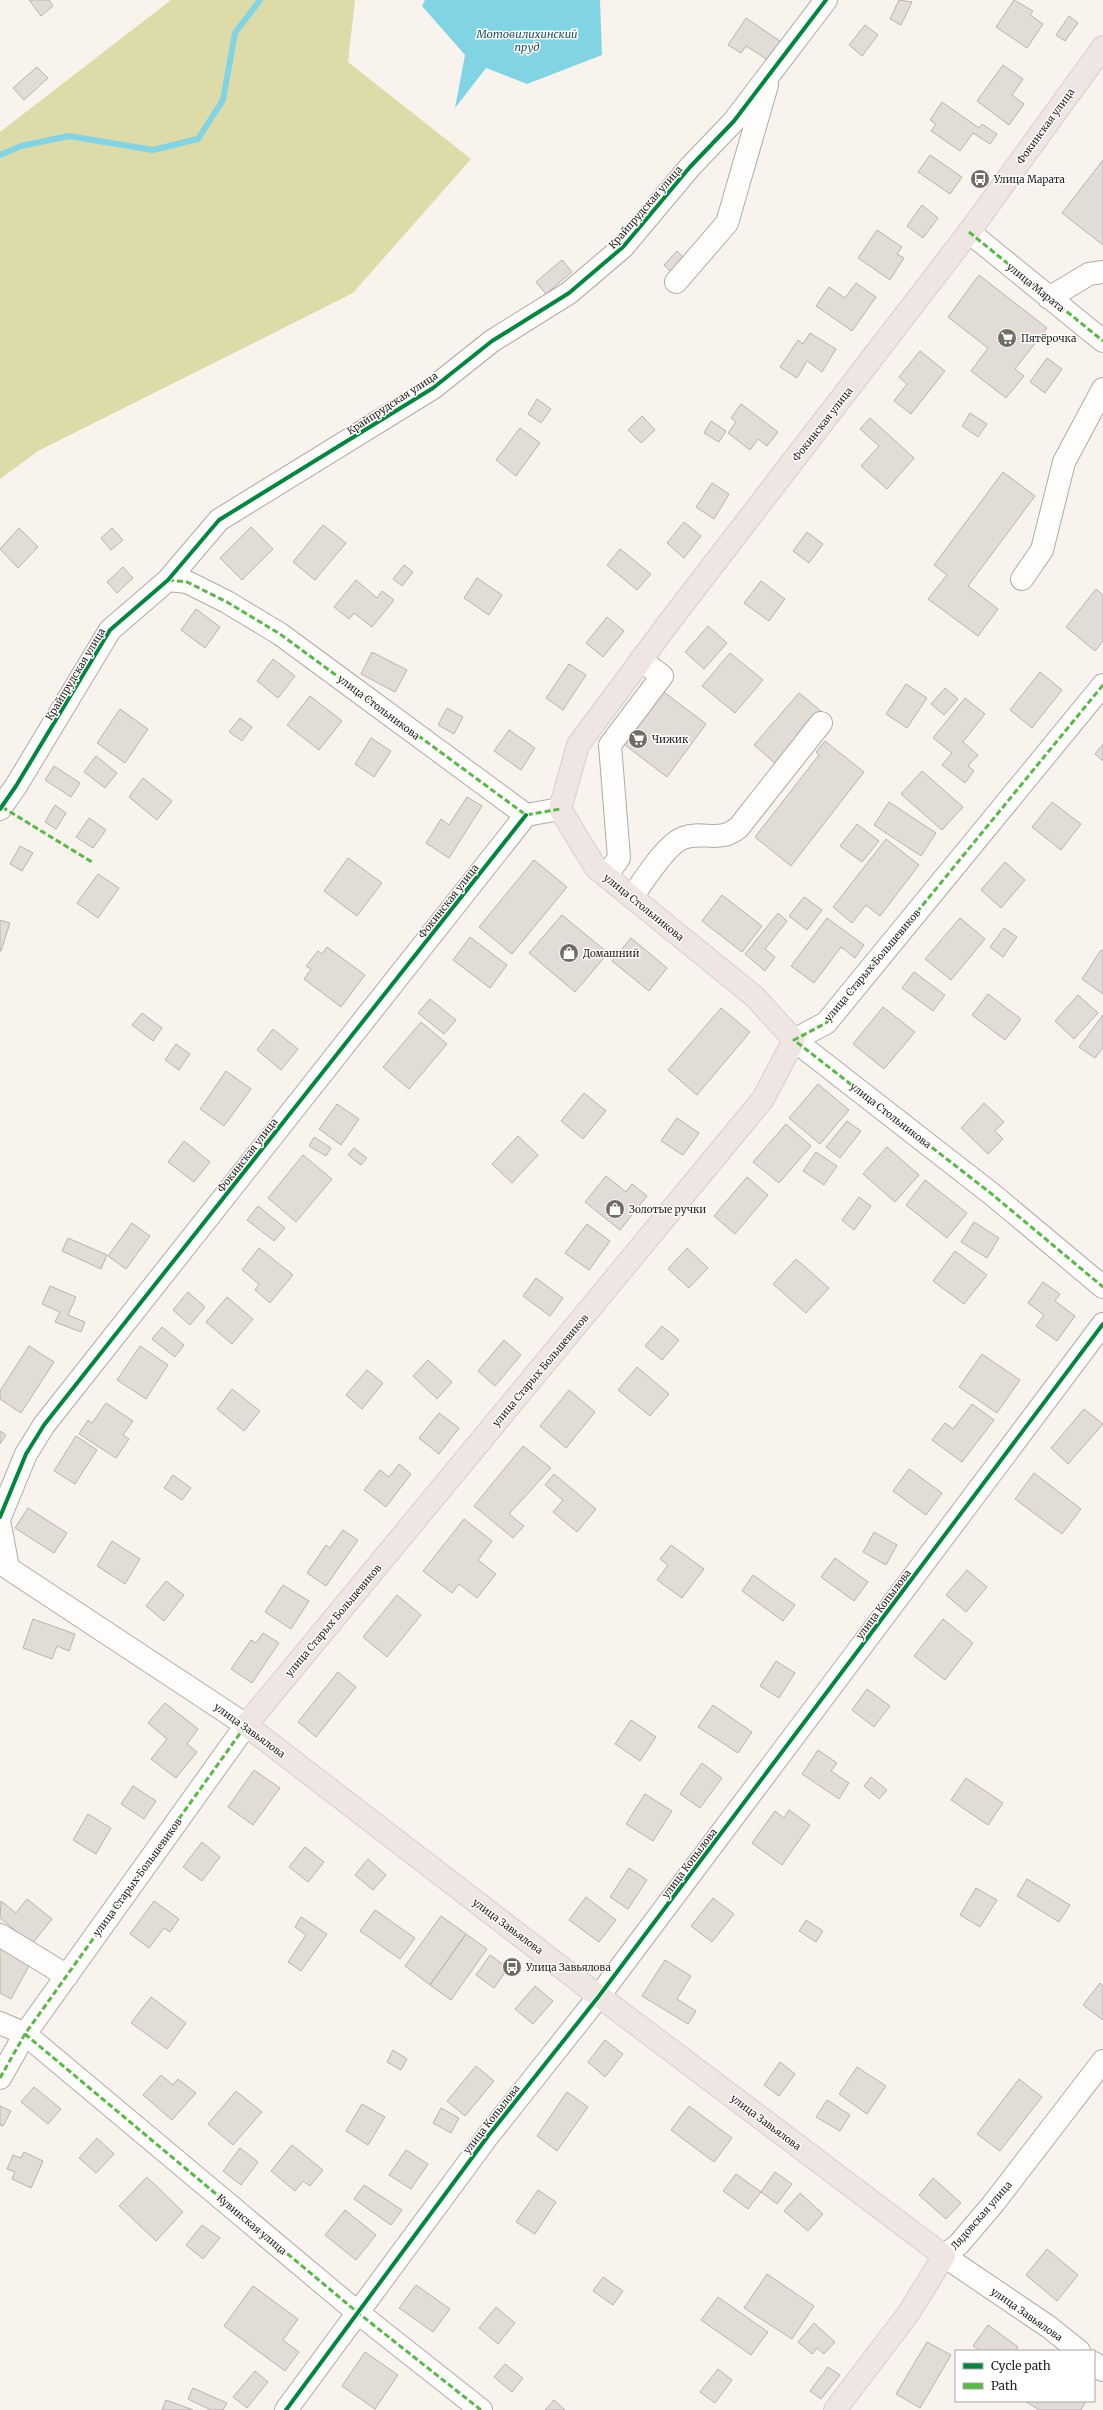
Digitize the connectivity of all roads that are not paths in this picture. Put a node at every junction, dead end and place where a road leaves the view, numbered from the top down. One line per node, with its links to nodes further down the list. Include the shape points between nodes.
1 (826, 0): 3 (street, Крайпрудская улица)
2 (1103, 47): 4 (main road, Фокинская улица)
3 (770, 74): 6 (street, via 727,223); 11 (street, Крайпрудская улица, via 734,121 690,167 623,247 569,293 492,341 432,388 219,520)
4 (968, 232): 7 (street, улица Марата); 12 (main road, Фокинская улица)
5 (1103, 272): 7 (street, via 1089,274)
6 (676, 282)
7 (1049, 298): 8 (street, улица Марата)
8 (1103, 341)
9 (1103, 389): 10 (street, via 1064,462 1042,550)
10 (1022, 579)
11 (168, 580): 17 (street, Крайпрудская улица, via 110,630); 19 (street, улица Стольникова, via 187,582 227,602 280,634)
12 (641, 660): 15 (main road, Фокинская улица); 16 (street, via 662,676)
13 (1103, 685): 22 (street, улица Старых Большевиков, via 826,1023)
14 (821, 723): 21 (street, via 739,827 727,836 692,836 676,842)
15 (589, 730): 16 (street); 18 (main road, Фокинская улица, via 578,745)
16 (610, 745): 20 (street, via 619,858)
17 (0, 809)
18 (560, 809): 19 (street); 20 (main road, улица Стольникова, via 596,868)
19 (526, 815): 25 (street, Фокинская улица, via 44,1425 26,1454)
20 (606, 876): 21 (main road, улица Стольникова)
21 (632, 897): 22 (main road, улица Стольникова, via 756,997)
22 (794, 1040): 23 (street, улица Стольникова, via 993,1195); 27 (main road, улица Старых Большевиков, via 764,1099)
23 (1103, 1287)
24 (1103, 1324): 30 (street, улица Копылова)
25 (0, 1517)
26 (0, 1525): 27 (street, улица Завьялова, via 8,1568)
27 (246, 1725): 29 (street, улица Старых Большевиков); 30 (main road, улица Завьялова)
28 (0, 1935): 29 (street)
29 (67, 1976): 32 (street, улица Старых Большевиков)
30 (599, 1996): 35 (main road, улица Завьялова); 36 (street, улица Копылова, via 488,2136)
31 (0, 2023): 32 (street, Кувинская улица)
32 (25, 2034): 34 (street, улица Старых Большевиков); 36 (street, Кувинская улица)
33 (1103, 2061): 35 (street, Лядовская улица, via 993,2204 959,2244)
34 (0, 2078)
35 (944, 2256): 37 (street, улица Завьялова, via 1049,2327); 42 (main road, Лядовская улица, via 908,2314)
36 (357, 2312): 40 (street, улица Копылова); 41 (street, Кувинская улица)
37 (1078, 2350)
38 (1095, 2364): 39 (street)
39 (1103, 2370)
40 (286, 2410)
41 (481, 2410)
42 (835, 2410)

